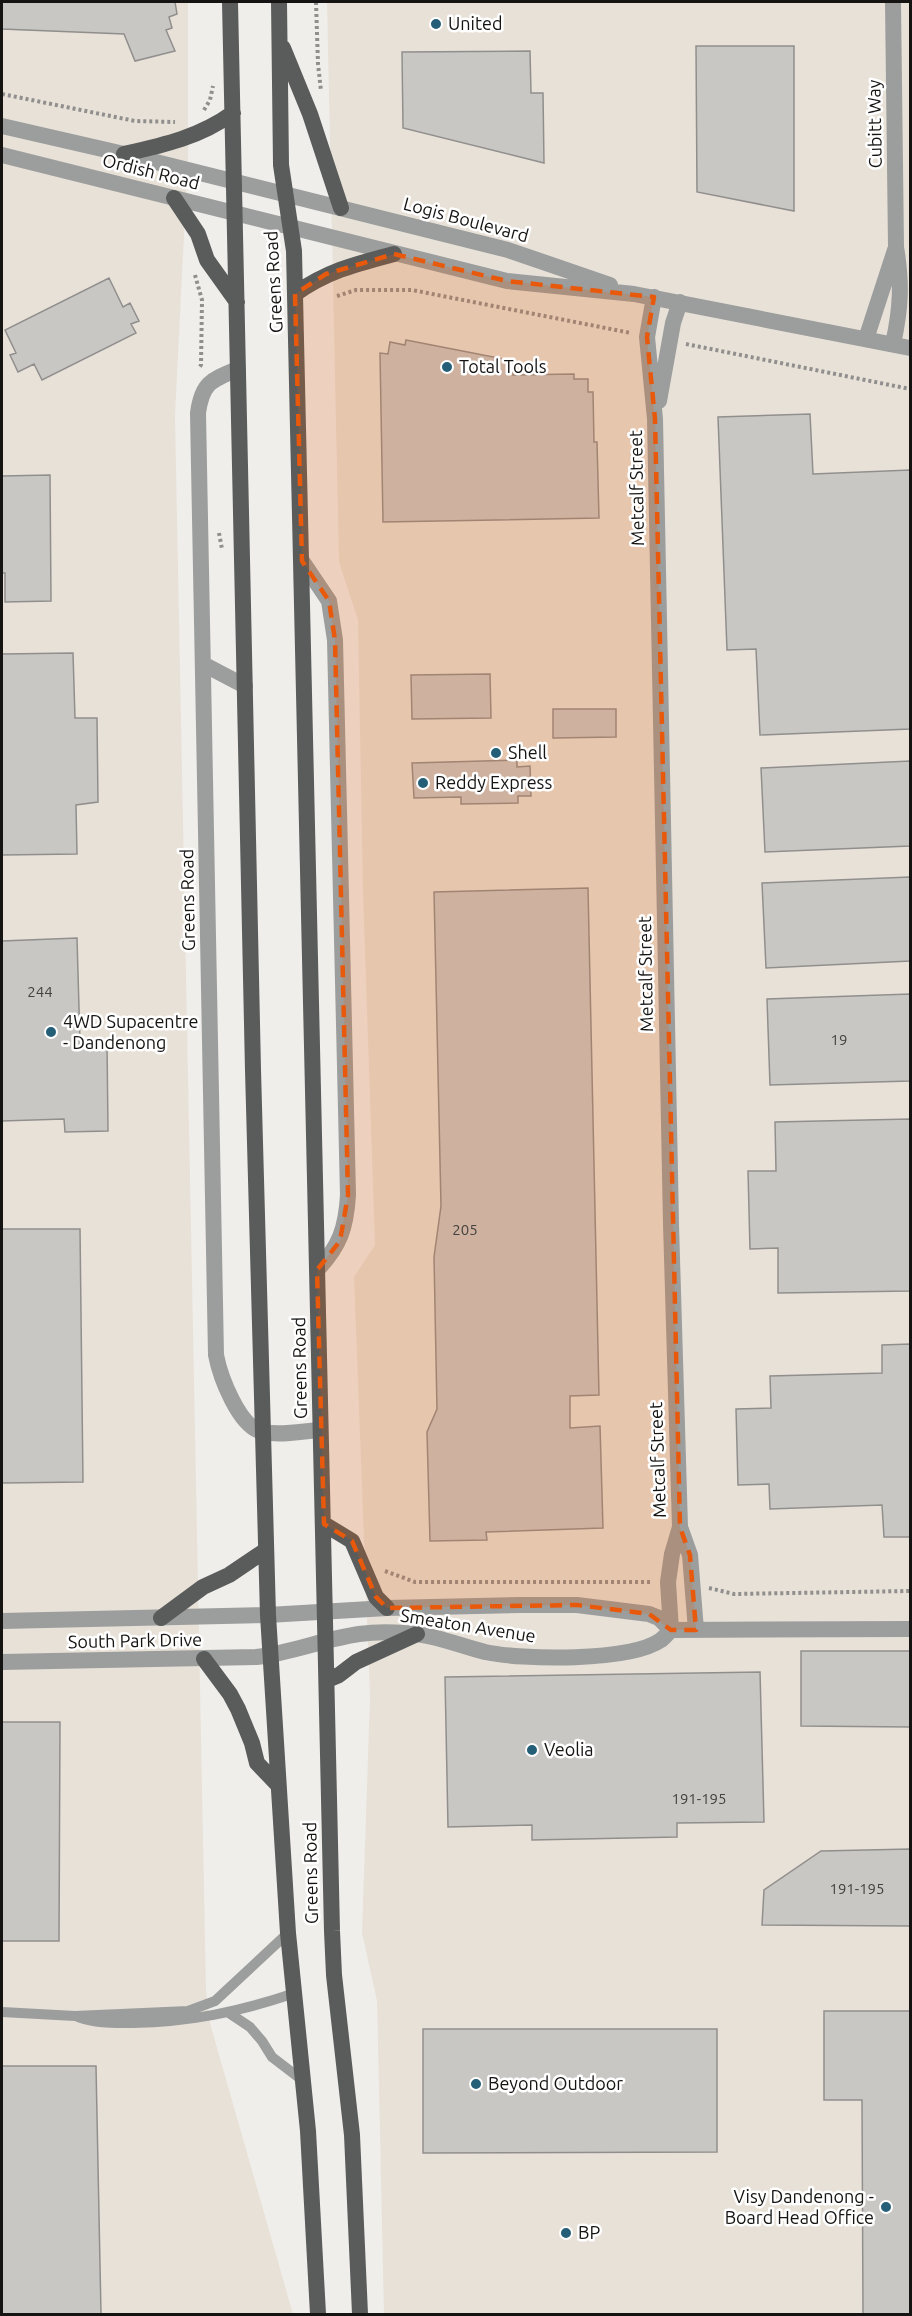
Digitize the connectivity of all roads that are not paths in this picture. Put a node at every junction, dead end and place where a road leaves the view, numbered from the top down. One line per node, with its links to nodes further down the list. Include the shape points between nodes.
1 (230, 2): 5 (main road, Greens Road)
2 (279, 2): 4 (main road, Greens Road)
3 (893, 2): 15 (street, Cubitt Way)
4 (279, 39): 10 (main road, Greens Road, via 281,165); 12 (main road, via 310,114)
5 (233, 113): 7 (main road, via 199,134); 9 (main road, Greens Road)
6 (2, 126): 7 (street, Ordish Road)
7 (124, 154): 9 (street, Ordish Road)
8 (2, 155): 11 (street, Ordish Road)
9 (235, 181): 10 (street, Ordish Road); 13 (main road, Greens Road)
10 (286, 193): 12 (street, Logis Boulevard); 14 (main road, Greens Road)
11 (174, 198): 13 (street, Ordish Road); 20 (main road, via 198,234 207,260)
12 (341, 208): 18 (street, Logis Boulevard, via 508,250)
13 (235, 213): 14 (street, Ordish Road); 20 (main road, Greens Road)
14 (291, 227): 16 (street, Logis Boulevard); 17 (main road, Greens Road)
15 (896, 247): 22 (street, Cubitt Way); 23 (street, Cubitt Way, via 901,295)
16 (394, 255): 17 (main road, via 326,274); 18 (street, Logis Boulevard, via 507,281)
17 (295, 294): 27 (main road, Greens Road)
18 (634, 294): 19 (street, Logis Boulevard)
19 (654, 297): 21 (street, Logis Boulevard); 26 (street, Metcalf Street, via 647,337)
20 (237, 302): 25 (main road, Greens Road)
21 (680, 302): 22 (street, Logis Boulevard); 26 (street, Metcalf Street)
22 (866, 339): 23 (street, Logis Boulevard)
23 (893, 344): 24 (street, Logis Boulevard)
24 (910, 348)
25 (238, 369): 28 (street, Greens Road, via 213,379 204,389 198,413); 29 (main road, Greens Road)
26 (655, 419): 34 (street, Metcalf Street)
27 (302, 561): 30 (main road, Greens Road); 30 (street, via 328,601 335,640 348,1195 340,1241)
28 (203, 664): 29 (street); 32 (street, Greens Road, via 216,1354 220,1373 247,1424)
29 (245, 686): 32 (main road, Greens Road)
30 (317, 1270): 31 (main road, Greens Road)
31 (320, 1430): 32 (street, Greens Road); 33 (main road, Greens Road)
32 (264, 1433): 35 (main road, Greens Road)
33 (324, 1524): 36 (main road, via 352,1541 376,1597); 37 (main road, Greens Road)
34 (680, 1527): 42 (street, Metcalf Street, via 668,1581); 43 (street, Metcalf Street, via 690,1555)
35 (266, 1550): 38 (main road, Greens Road); 39 (main road, via 203,1587)
36 (387, 1608): 37 (street, Smeaton Avenue); 42 (street, Smeaton Avenue, via 598,1606 648,1614)
37 (326, 1611): 38 (street, Smeaton Avenue); 45 (main road, Greens Road)
38 (268, 1615): 39 (street, South Park Drive); 46 (main road, Greens Road)
39 (161, 1618): 40 (street, South Park Drive)
40 (2, 1621)
41 (910, 1629): 43 (street)
42 (671, 1630): 43 (street); 44 (street, Smeaton Avenue, via 660,1641 645,1647 559,1658 505,1656)
43 (696, 1630)
44 (417, 1634): 45 (street, Smeaton Avenue, via 360,1634); 49 (main road)
45 (326, 1642): 46 (street, Smeaton Avenue); 49 (main road, Greens Road)
46 (270, 1655): 47 (street, South Park Drive); 50 (main road, Greens Road)
47 (204, 1659): 48 (street, South Park Drive); 50 (main road, via 238,1709 257,1763)
48 (2, 1662)
49 (327, 1680): 58 (main road, Greens Road, via 334,1975 352,2134)
50 (278, 1785): 51 (main road, Greens Road)
51 (288, 1933): 52 (main road, Greens Road); 55 (lane, via 227,1990 201,2007 188,2011)
52 (292, 1994): 54 (lane); 56 (main road, Greens Road)
53 (2, 2012): 55 (lane)
54 (230, 2013): 55 (lane, via 173,2022 93,2023); 56 (lane, via 250,2027 272,2057)
55 (75, 2016)
56 (302, 2080): 57 (main road, Greens Road)
57 (318, 2314)
58 (360, 2314)

